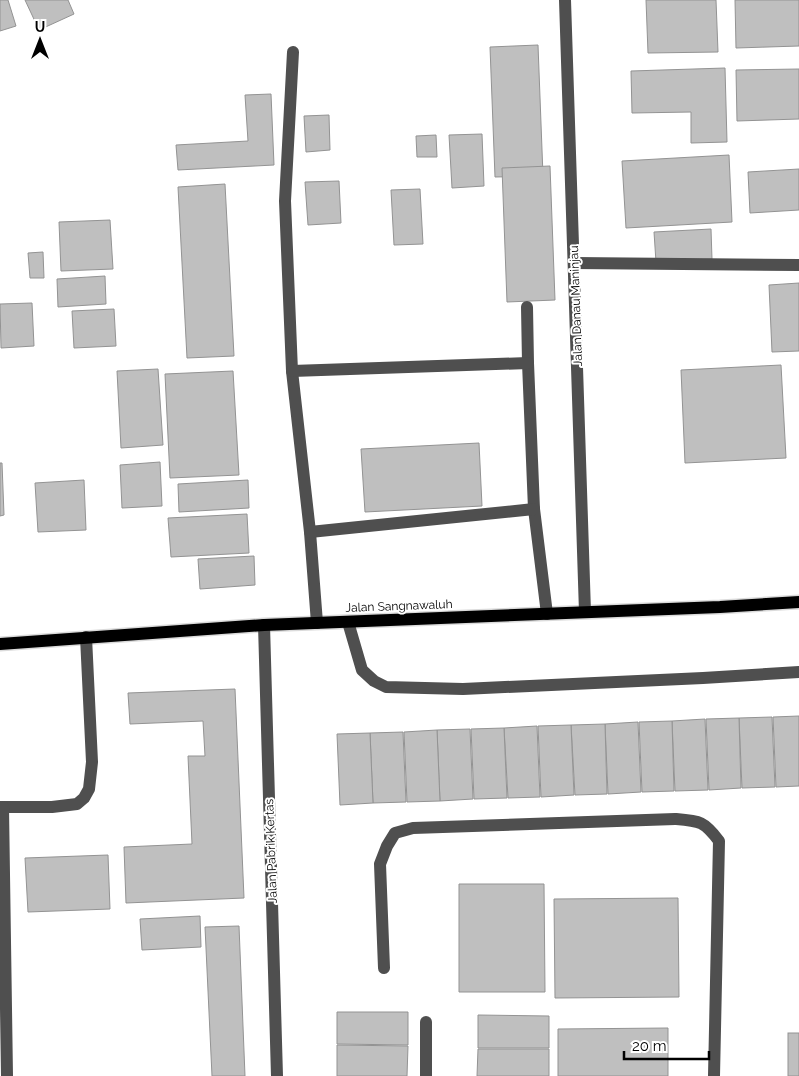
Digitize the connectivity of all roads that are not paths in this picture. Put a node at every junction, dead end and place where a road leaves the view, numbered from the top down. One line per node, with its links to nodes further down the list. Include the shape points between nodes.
1 (565, 0): 3 (street, Jalan Danau Maninjau)
2 (293, 52): 7 (street, via 285,201)
3 (574, 263): 4 (street); 11 (street, Jalan Danau Maninjau)
4 (799, 266)
5 (527, 307): 6 (street)
6 (528, 363): 7 (street); 8 (street)
7 (292, 371): 9 (street)
8 (534, 509): 9 (street); 12 (street)
9 (310, 532): 14 (street)
10 (799, 602): 11 (main road, Jalan Sangnawaluh)
11 (585, 612): 12 (main road, Jalan Sangnawaluh)
12 (547, 614): 13 (main road, Jalan Sangnawaluh)
13 (348, 622): 14 (main road, Jalan Sangnawaluh); 18 (street, via 362,670 386,687 463,689)
14 (317, 623): 15 (main road, Jalan Sangnawaluh)
15 (264, 625): 16 (main road, Jalan Sangnawaluh); 25 (street, Jalan Pabrik Kertas)
16 (86, 637): 17 (main road, Jalan Sangnawaluh); 19 (street, via 92,762 84,798 77,804 52,807)
17 (0, 644)
18 (799, 672)
19 (1, 807): 20 (street)
20 (2, 944): 23 (street)
21 (384, 968): 27 (street, via 380,864 395,833 413,828 696,821 709,828 719,841)
22 (426, 1022): 26 (street)
23 (3, 1042): 24 (street)
24 (8, 1076)
25 (277, 1076)
26 (426, 1076)
27 (714, 1076)

